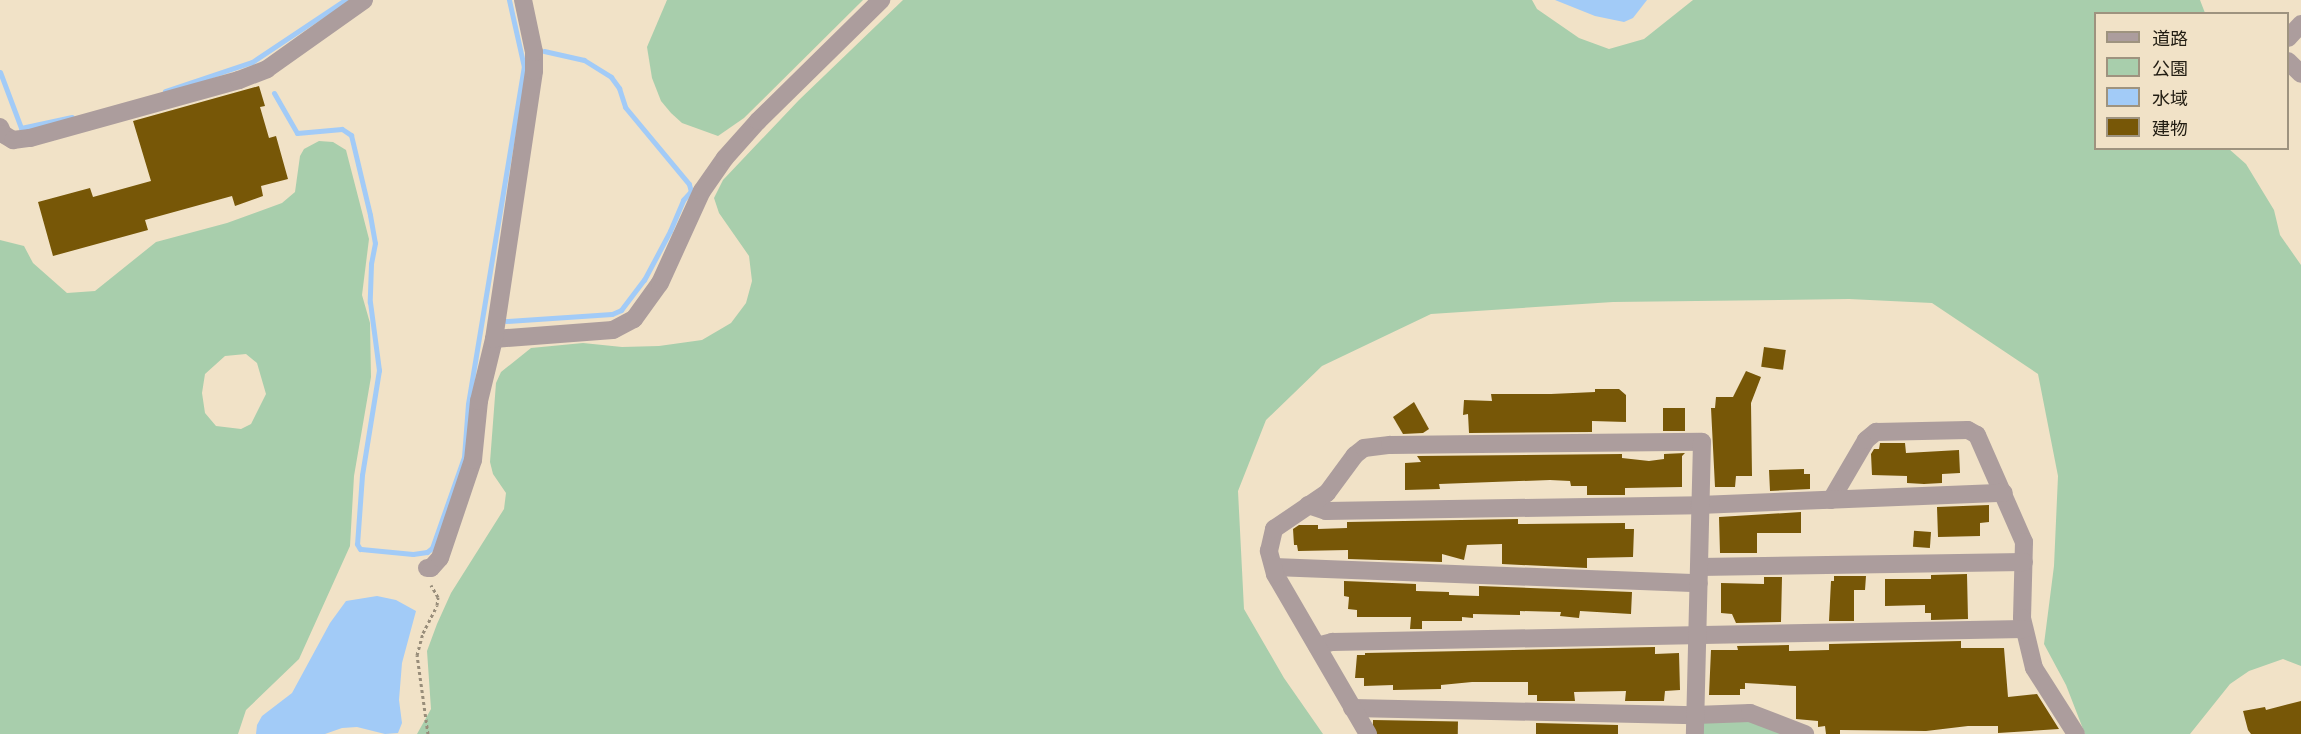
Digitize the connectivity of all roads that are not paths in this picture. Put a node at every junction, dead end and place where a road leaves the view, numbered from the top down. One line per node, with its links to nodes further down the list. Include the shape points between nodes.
1 (364, 0): 8 (street, via 267,69 239,80 30,138 13,140)
2 (523, 0): 9 (street, via 534,71)
3 (881, 0): 9 (street, via 725,158 702,191 660,283 634,319 613,330)
4 (2301, 24): 5 (street)
5 (2289, 37)
6 (2289, 62): 7 (street)
7 (2301, 74)
8 (1, 132)
9 (494, 339): 16 (street, via 479,401 473,460 440,558)
10 (2004, 493): 11 (street); 11 (street, via 1981,440 1972,431 1876,432 1866,440); 14 (street, via 2024,542)
11 (1831, 500): 13 (street)
12 (1308, 505): 13 (street, via 1326,511); 13 (street, via 1327,493 1364,448 1702,442); 15 (street, via 1274,529 1269,551)
13 (1700, 505): 17 (street)
14 (2024, 562): 17 (street); 18 (street)
15 (1274, 567): 17 (street); 20 (street)
16 (429, 568)
17 (1699, 575): 19 (street)
18 (2024, 629): 19 (street); 26 (street, via 2034,668)
19 (1698, 635): 20 (street, via 1332,642); 22 (street)
20 (1317, 646): 21 (street)
21 (1352, 708): 22 (street); 23 (street)
22 (1695, 715): 24 (street); 25 (street, via 1750,713)
23 (1368, 734)
24 (1695, 734)
25 (1805, 734)
26 (2076, 734)

